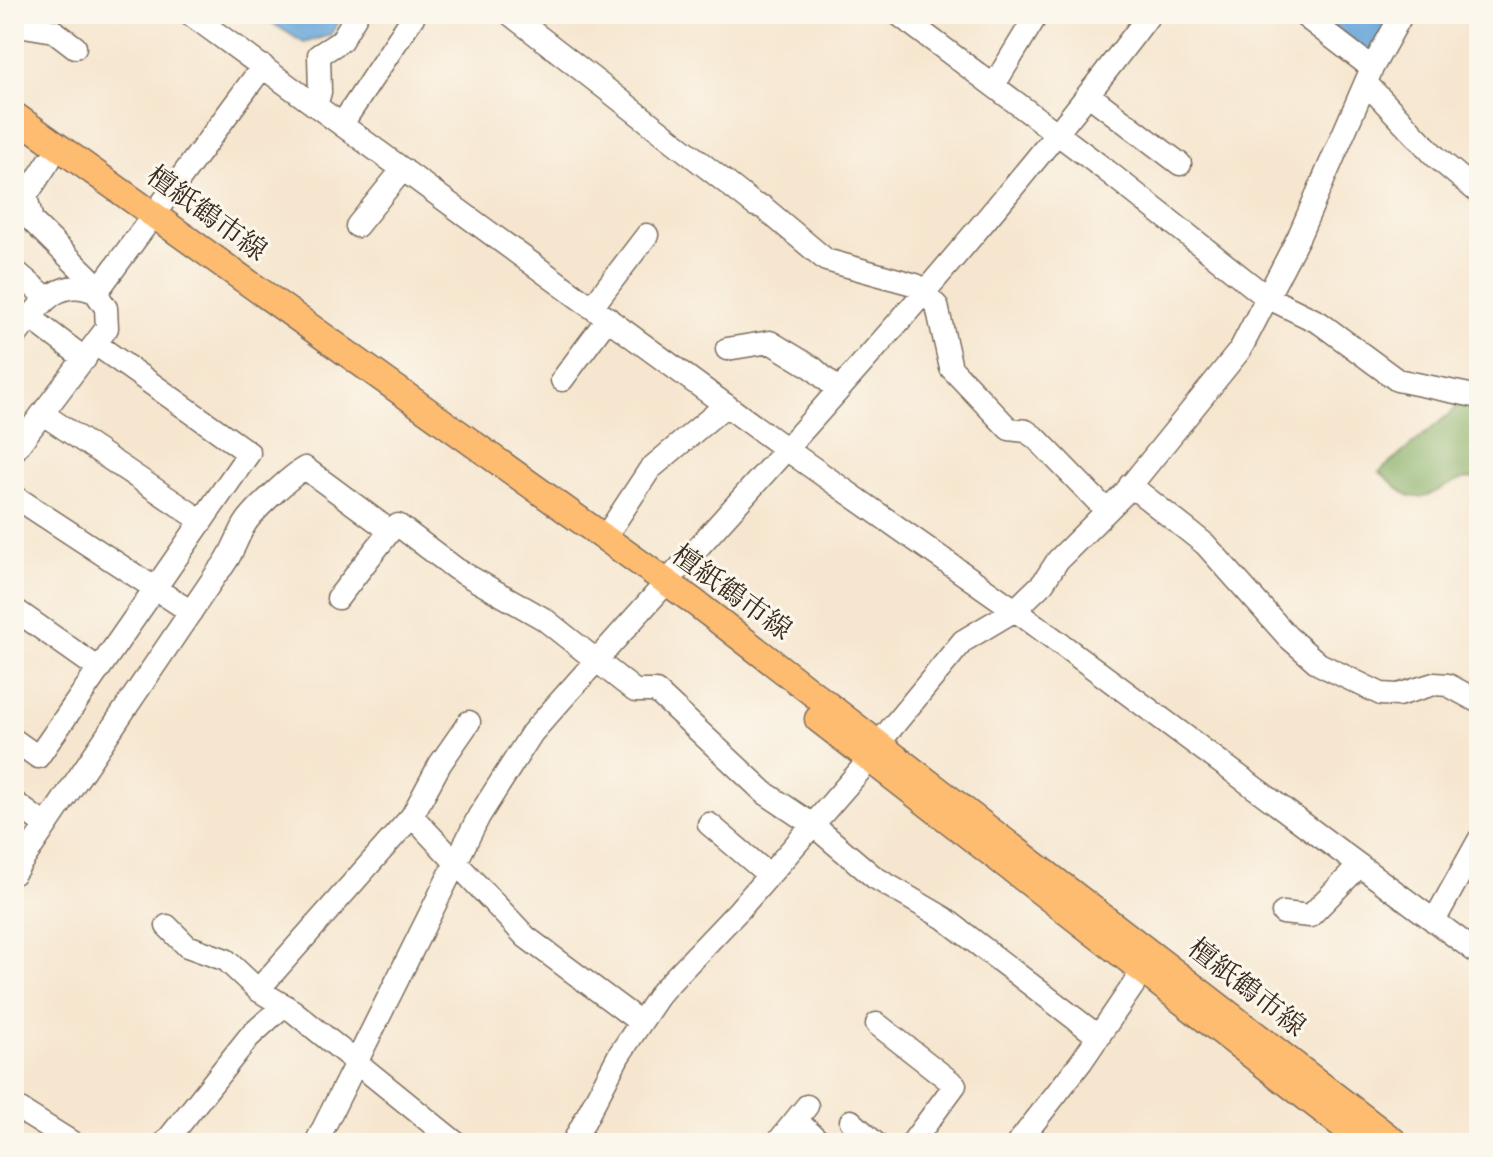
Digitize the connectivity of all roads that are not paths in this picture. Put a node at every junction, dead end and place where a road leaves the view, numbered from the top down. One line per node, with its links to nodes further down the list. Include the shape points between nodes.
1 (190, 14): 13 (street)
2 (357, 14): 17 (street, via 341,41 319,55)
3 (415, 14): 19 (street)
4 (510, 14): 32 (street, via 826,260 916,285)
5 (898, 14): 15 (street)
6 (1150, 14): 16 (street)
7 (1302, 14): 14 (street)
8 (1402, 14): 14 (street)
9 (1036, 16): 15 (street)
10 (14, 18): 11 (street, via 24,26)
11 (42, 21): 12 (street)
12 (75, 47)
13 (263, 66): 17 (street); 27 (street)
14 (1369, 76): 25 (street, via 1436,157); 34 (street)
15 (994, 85): 20 (street)
16 (1089, 95): 20 (street); 23 (street)
17 (316, 105): 19 (street)
18 (14, 115): 27 (main road, 檀紙鶴市線)
19 (342, 124): 24 (street)
20 (1059, 136): 32 (street); 34 (street)
21 (14, 137): 22 (main road, 檀紙鶴市線)
22 (49, 161): 26 (street); 27 (main road, 檀紙鶴市線)
23 (1180, 164)
24 (403, 169): 28 (street); 35 (street)
25 (1479, 193)
26 (21, 205): 31 (street)
27 (149, 222): 31 (street); 52 (main road, 檀紙鶴市線); 54 (main road, 檀紙鶴市線)
28 (357, 226)
29 (647, 235): 35 (street)
30 (14, 270): 33 (street)
31 (98, 291): 33 (street, via 72,286); 39 (street, via 107,328)
32 (923, 293): 41 (street); 49 (street, via 942,319 951,368 1009,429 1037,439)
33 (47, 298): 36 (street)
34 (1270, 298): 42 (street, via 1320,323 1397,380); 47 (street, via 1240,350)
35 (600, 313): 40 (street); 43 (street)
36 (31, 318): 37 (street); 39 (street)
37 (14, 338)
38 (727, 349): 41 (street, via 770,342)
39 (91, 352): 44 (street); 50 (street, via 249,453)
40 (562, 380)
41 (838, 390): 45 (street)
42 (1479, 397)
43 (726, 405): 45 (street); 52 (street, via 650,469)
44 (43, 414): 46 (street); 50 (street)
45 (786, 449): 54 (street); 57 (street)
46 (14, 451)
47 (1130, 485): 49 (street); 61 (street, via 1205,544 1319,664 1381,694 1448,685)
48 (14, 496): 53 (street)
49 (1107, 511): 57 (street)
50 (202, 521): 53 (street)
51 (390, 531): 55 (street); 58 (street, via 305,468 292,474 247,522 227,563); 59 (street, via 398,525 456,569 544,619)
52 (604, 539): 54 (main road, 檀紙鶴市線)
53 (154, 587): 58 (street); 60 (street)
54 (660, 589): 59 (street); 64 (main road, 檀紙鶴市線)
55 (338, 598)
56 (14, 609): 60 (street)
57 (1015, 610): 64 (street, via 963,641); 72 (street)
58 (191, 612): 68 (street)
59 (595, 661): 69 (street, via 635,691 656,691 765,793); 71 (street, via 517,754)
60 (99, 669): 63 (street, via 38,757)
61 (1479, 702)
62 (469, 722): 66 (street)
63 (14, 740)
64 (875, 751): 69 (street); 79 (main road, 檀紙鶴市線); 98 (main road, 檀紙鶴市線)
65 (14, 802): 68 (street)
66 (412, 816): 71 (street); 80 (street)
67 (709, 824): 74 (street)
68 (45, 825): 73 (street)
69 (813, 825): 74 (street); 84 (street, via 874,877 944,918)
70 (1479, 840): 76 (street)
71 (456, 864): 82 (street, via 526,937); 85 (street)
72 (1359, 866): 75 (street, via 1310,916); 76 (street)
73 (14, 873)
74 (769, 875): 82 (street)
75 (1283, 913)
76 (1434, 921): 78 (street)
77 (167, 926): 80 (street, via 187,946 226,960)
78 (1479, 954)
79 (1143, 971): 84 (street); 97 (main road, 檀紙鶴市線)
80 (258, 990): 81 (street)
81 (284, 1005): 85 (street); 88 (street, via 223,1067)
82 (640, 1022): 91 (street)
83 (877, 1024): 95 (street, via 955,1085)
84 (1099, 1037): 96 (street)
85 (357, 1063): 89 (street); 90 (street)
86 (14, 1106): 87 (street)
87 (73, 1143)
88 (165, 1143)
89 (316, 1143)
90 (456, 1143)
91 (573, 1143)
92 (777, 1143): 93 (street, via 802,1113)
93 (823, 1143): 94 (street, via 847,1121)
94 (875, 1143)
95 (912, 1143)
96 (1018, 1143)
97 (1365, 1143)
98 (1396, 1143)

